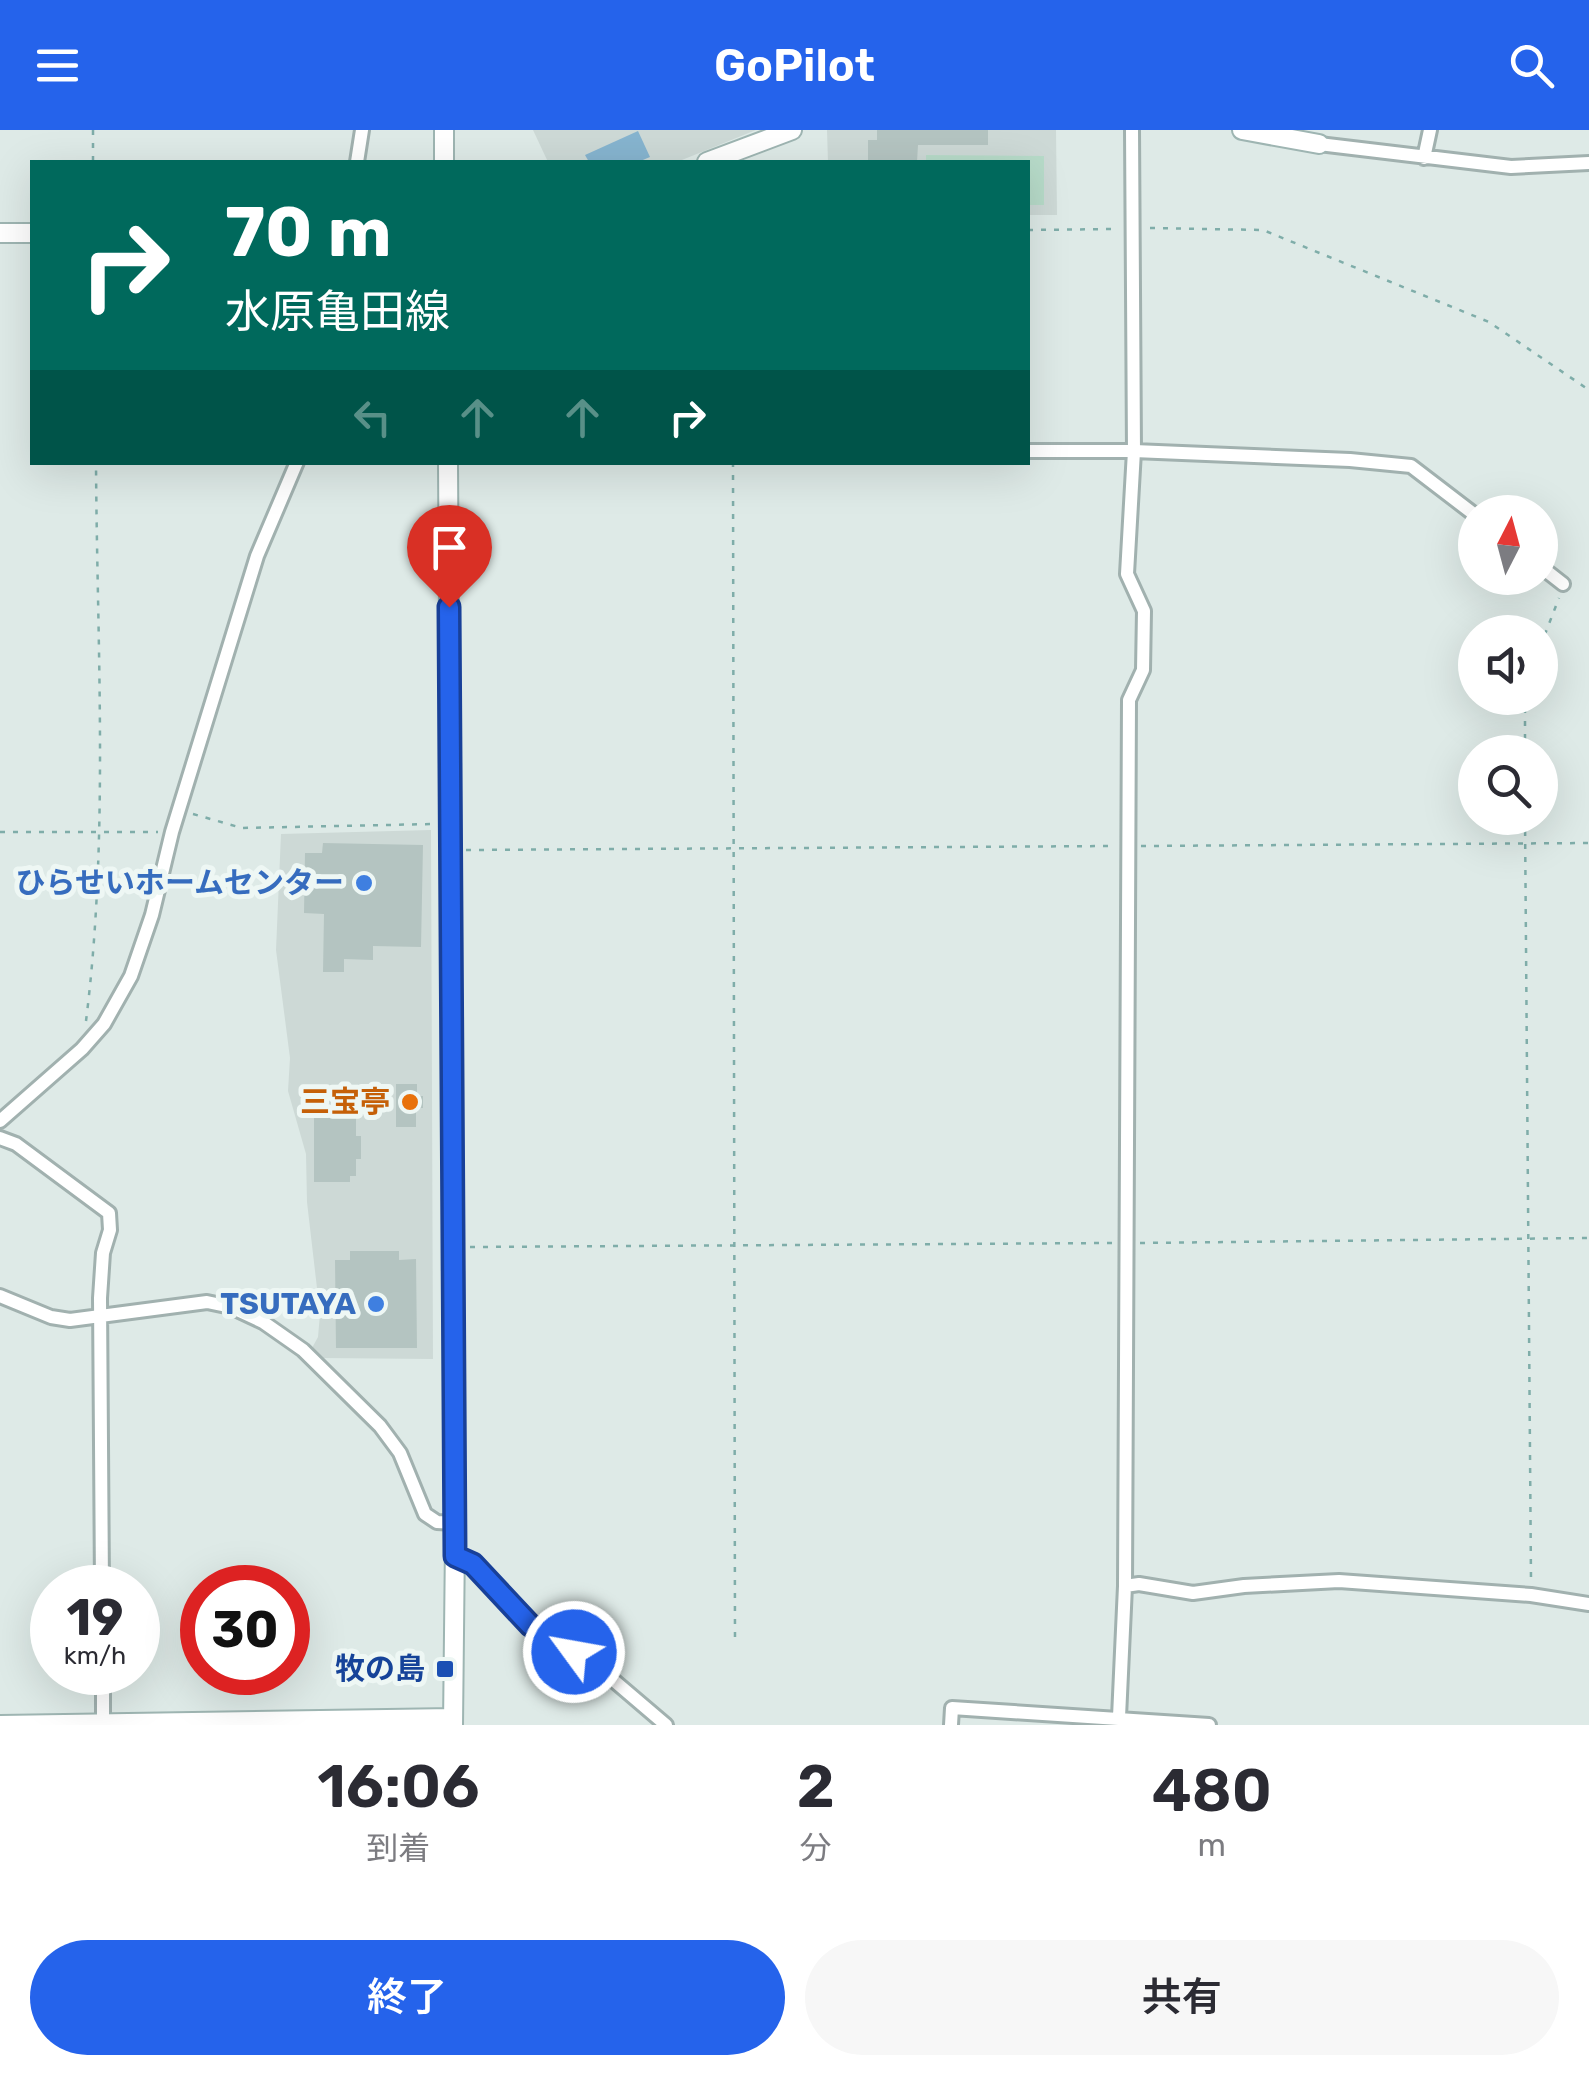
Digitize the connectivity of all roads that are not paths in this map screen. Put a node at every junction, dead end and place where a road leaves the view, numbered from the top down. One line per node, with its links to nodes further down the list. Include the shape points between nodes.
1 (362, 130): 9 (street)
2 (444, 130): 10 (main road)
3 (792, 130): 11 (main road)
4 (1132, 130): 16 (street)
5 (1242, 130): 7 (main road)
6 (1430, 130): 8 (street)
7 (1319, 144): 8 (street)
8 (1424, 158): 12 (street, via 1511,168)
9 (357, 160)
10 (444, 160)
11 (711, 160)
12 (1589, 164)
13 (0, 233): 14 (main road)
14 (30, 233)
15 (1030, 451): 16 (street)
16 (1134, 451): 19 (street, via 1411,466); 29 (street, via 1128,574 1144,611 1142,670 1129,700)
17 (296, 465): 22 (street, via 257,556 131,976 82,1049)
18 (448, 465): 26 (main road)
19 (1458, 502)
20 (1558, 580): 21 (street)
21 (1563, 584)
22 (0, 1121)
23 (0, 1138): 25 (street, via 109,1212)
24 (0, 1296): 25 (street, via 51,1317)
25 (100, 1316): 26 (street, via 207,1302 262,1322 303,1350 380,1426 400,1454 425,1514); 28 (street)
26 (455, 1523): 27 (main road)
27 (455, 1556): 33 (main road); 36 (street, via 473,1564 530,1625 612,1679)
28 (102, 1565)
29 (1125, 1586): 30 (street, via 1193,1594 1339,1581); 32 (street)
30 (1589, 1604)
31 (103, 1695): 34 (street)
32 (1119, 1717): 37 (street, via 952,1708); 38 (street)
33 (453, 1721): 34 (main road)
34 (103, 1724): 35 (main road)
35 (0, 1725)
36 (666, 1725)
37 (951, 1725)
38 (1209, 1725)

